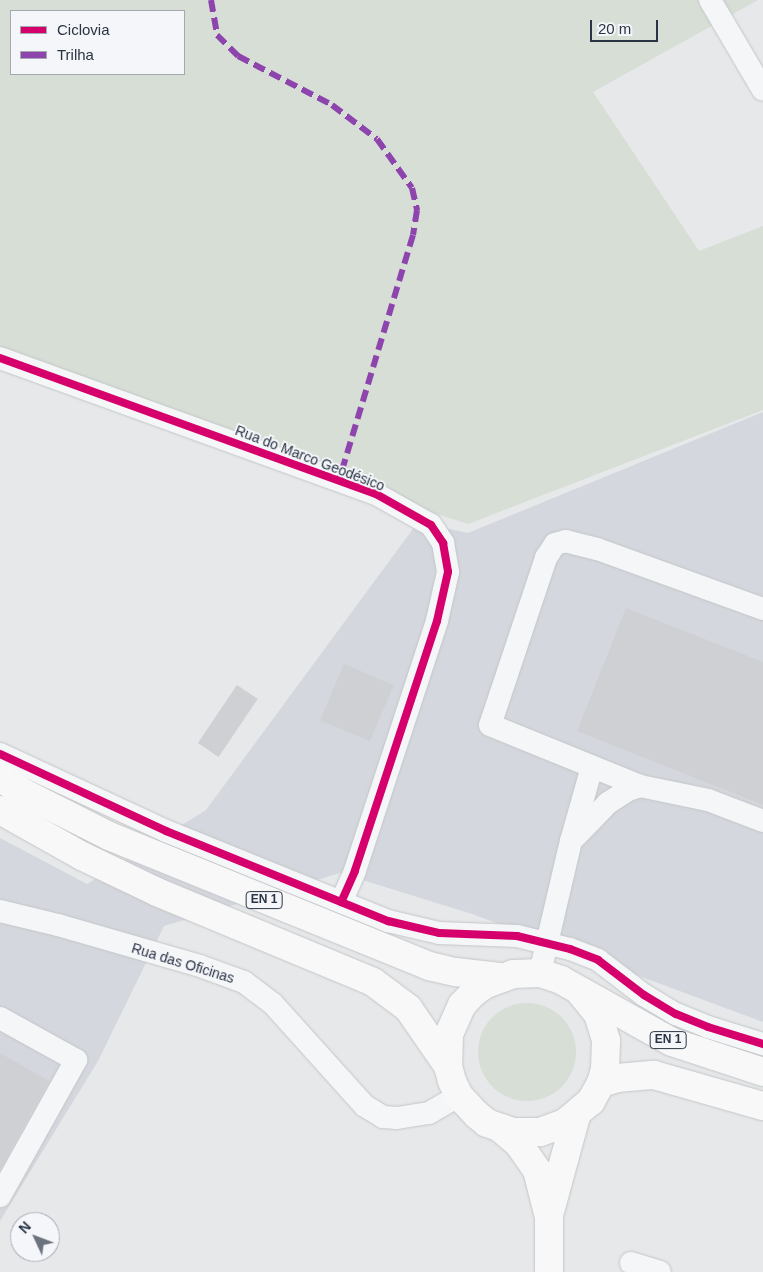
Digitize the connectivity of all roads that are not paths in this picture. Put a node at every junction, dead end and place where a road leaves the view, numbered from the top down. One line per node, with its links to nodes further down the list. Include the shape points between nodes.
1 (710, 0): 2 (street)
2 (763, 90)
3 (0, 358): 12 (street, Rua do Marco Geodésico, via 376,494 431,525 443,544 448,572 437,620 355,871)
4 (763, 609): 6 (street, via 597,549 566,541 555,544 546,558 490,725)
5 (0, 754): 12 (street, via 166,831)
6 (592, 767): 8 (street); 11 (street)
7 (0, 778): 16 (main road, EN 1, via 109,836 412,959 456,972)
8 (640, 786): 10 (street, via 708,800); 11 (street, via 608,803)
9 (0, 810): 20 (main road, EN 1, via 53,841 157,892 373,982 408,1008)
10 (763, 821)
11 (571, 841): 14 (street)
12 (341, 902): 14 (street, via 421,930 501,934)
13 (0, 910): 23 (street, Rua das Oficinas, via 58,924 244,982 273,1004 365,1106 383,1117 428,1113)
14 (548, 943): 15 (street); 19 (street, via 598,960 644,995 676,1014)
15 (540, 973): 16 (main road, EN 1); 17 (main road, EN 1, via 561,980)
16 (500, 977): 20 (main road, EN 1, via 473,993 454,1019 449,1034)
17 (580, 992): 21 (main road, EN 1, via 672,1042); 22 (main road, EN 1, via 598,1014 606,1041 606,1069)
18 (0, 1018): 27 (street, via 76,1060)
19 (763, 1044)
20 (448, 1066): 23 (main road, EN 1)
21 (763, 1072)
22 (601, 1083): 24 (main road, via 654,1075); 25 (main road, EN 1, via 591,1101)
23 (459, 1096): 26 (main road, EN 1, via 476,1115)
24 (763, 1106)
25 (576, 1116): 26 (main road, EN 1, via 540,1132 513,1132); 28 (main road)
26 (500, 1128): 28 (main road, via 522,1149 537,1170)
27 (0, 1196)
28 (549, 1216): 30 (main road)
29 (631, 1263): 31 (street)
30 (549, 1272)
31 (660, 1272)

